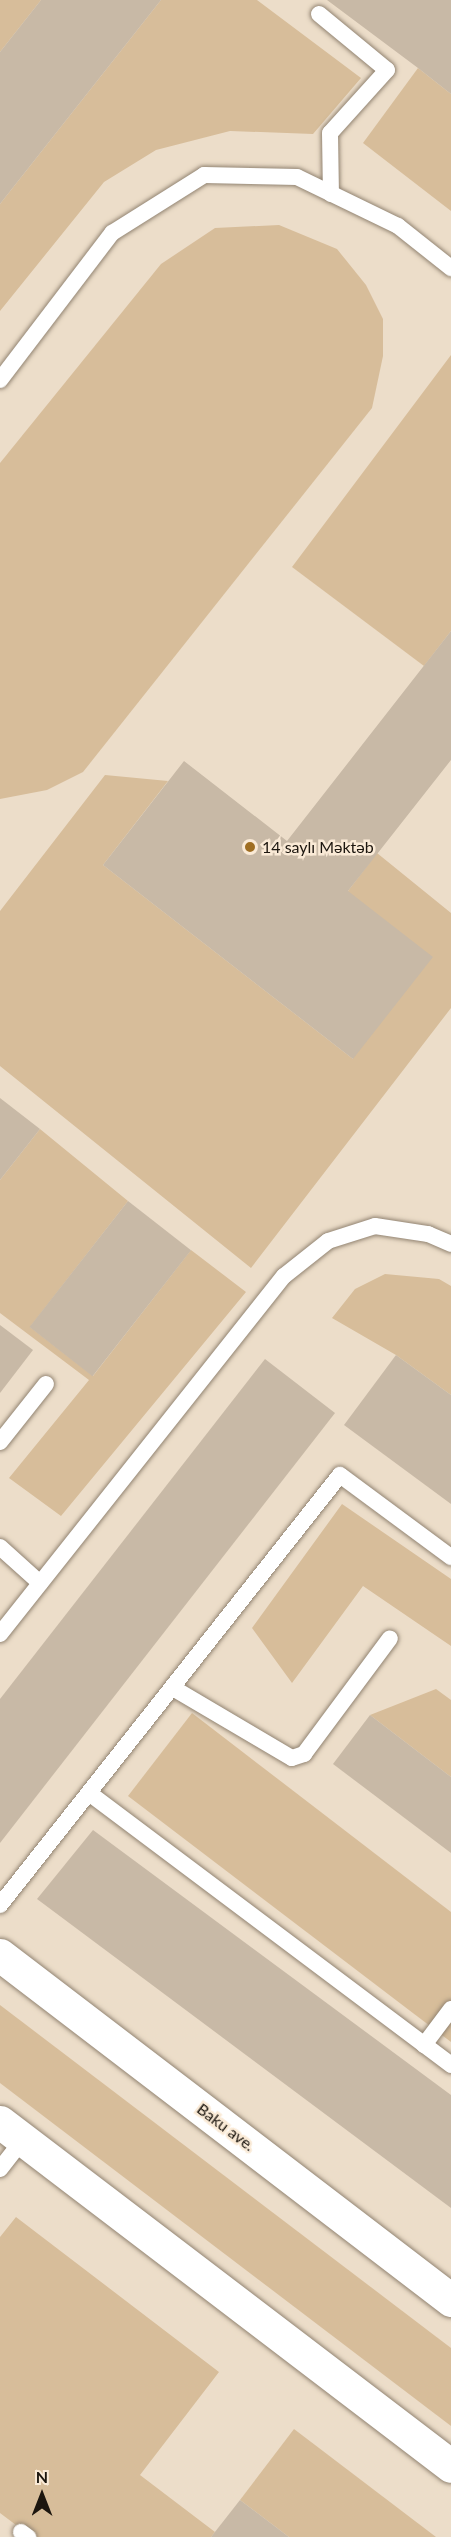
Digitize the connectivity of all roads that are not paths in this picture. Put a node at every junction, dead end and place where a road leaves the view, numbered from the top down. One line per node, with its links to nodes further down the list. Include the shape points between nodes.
1 (319, 14): 2 (lane, via 387,70 330,133)
2 (331, 194): 3 (lane, via 398,226); 4 (lane, via 297,177 204,176 112,233)
3 (451, 268)
4 (0, 380)
5 (451, 1244): 10 (lane, via 428,1234 375,1226 328,1241 284,1276)
6 (46, 1384): 7 (lane)
7 (0, 1442)
8 (0, 1547): 10 (lane)
9 (451, 1557): 13 (lane, via 340,1476)
10 (40, 1583): 11 (lane)
11 (0, 1634)
12 (390, 1638): 13 (lane, via 304,1754 292,1758)
13 (172, 1688): 14 (lane)
14 (88, 1793): 15 (lane); 18 (lane)
15 (0, 1905)
16 (0, 1955): 22 (street, Baku ave.)
17 (451, 2009): 18 (lane)
18 (424, 2045): 19 (lane)
19 (451, 2065)
20 (11, 2131): 21 (lane); 23 (street)
21 (0, 2169)
22 (451, 2300)
23 (451, 2466)

